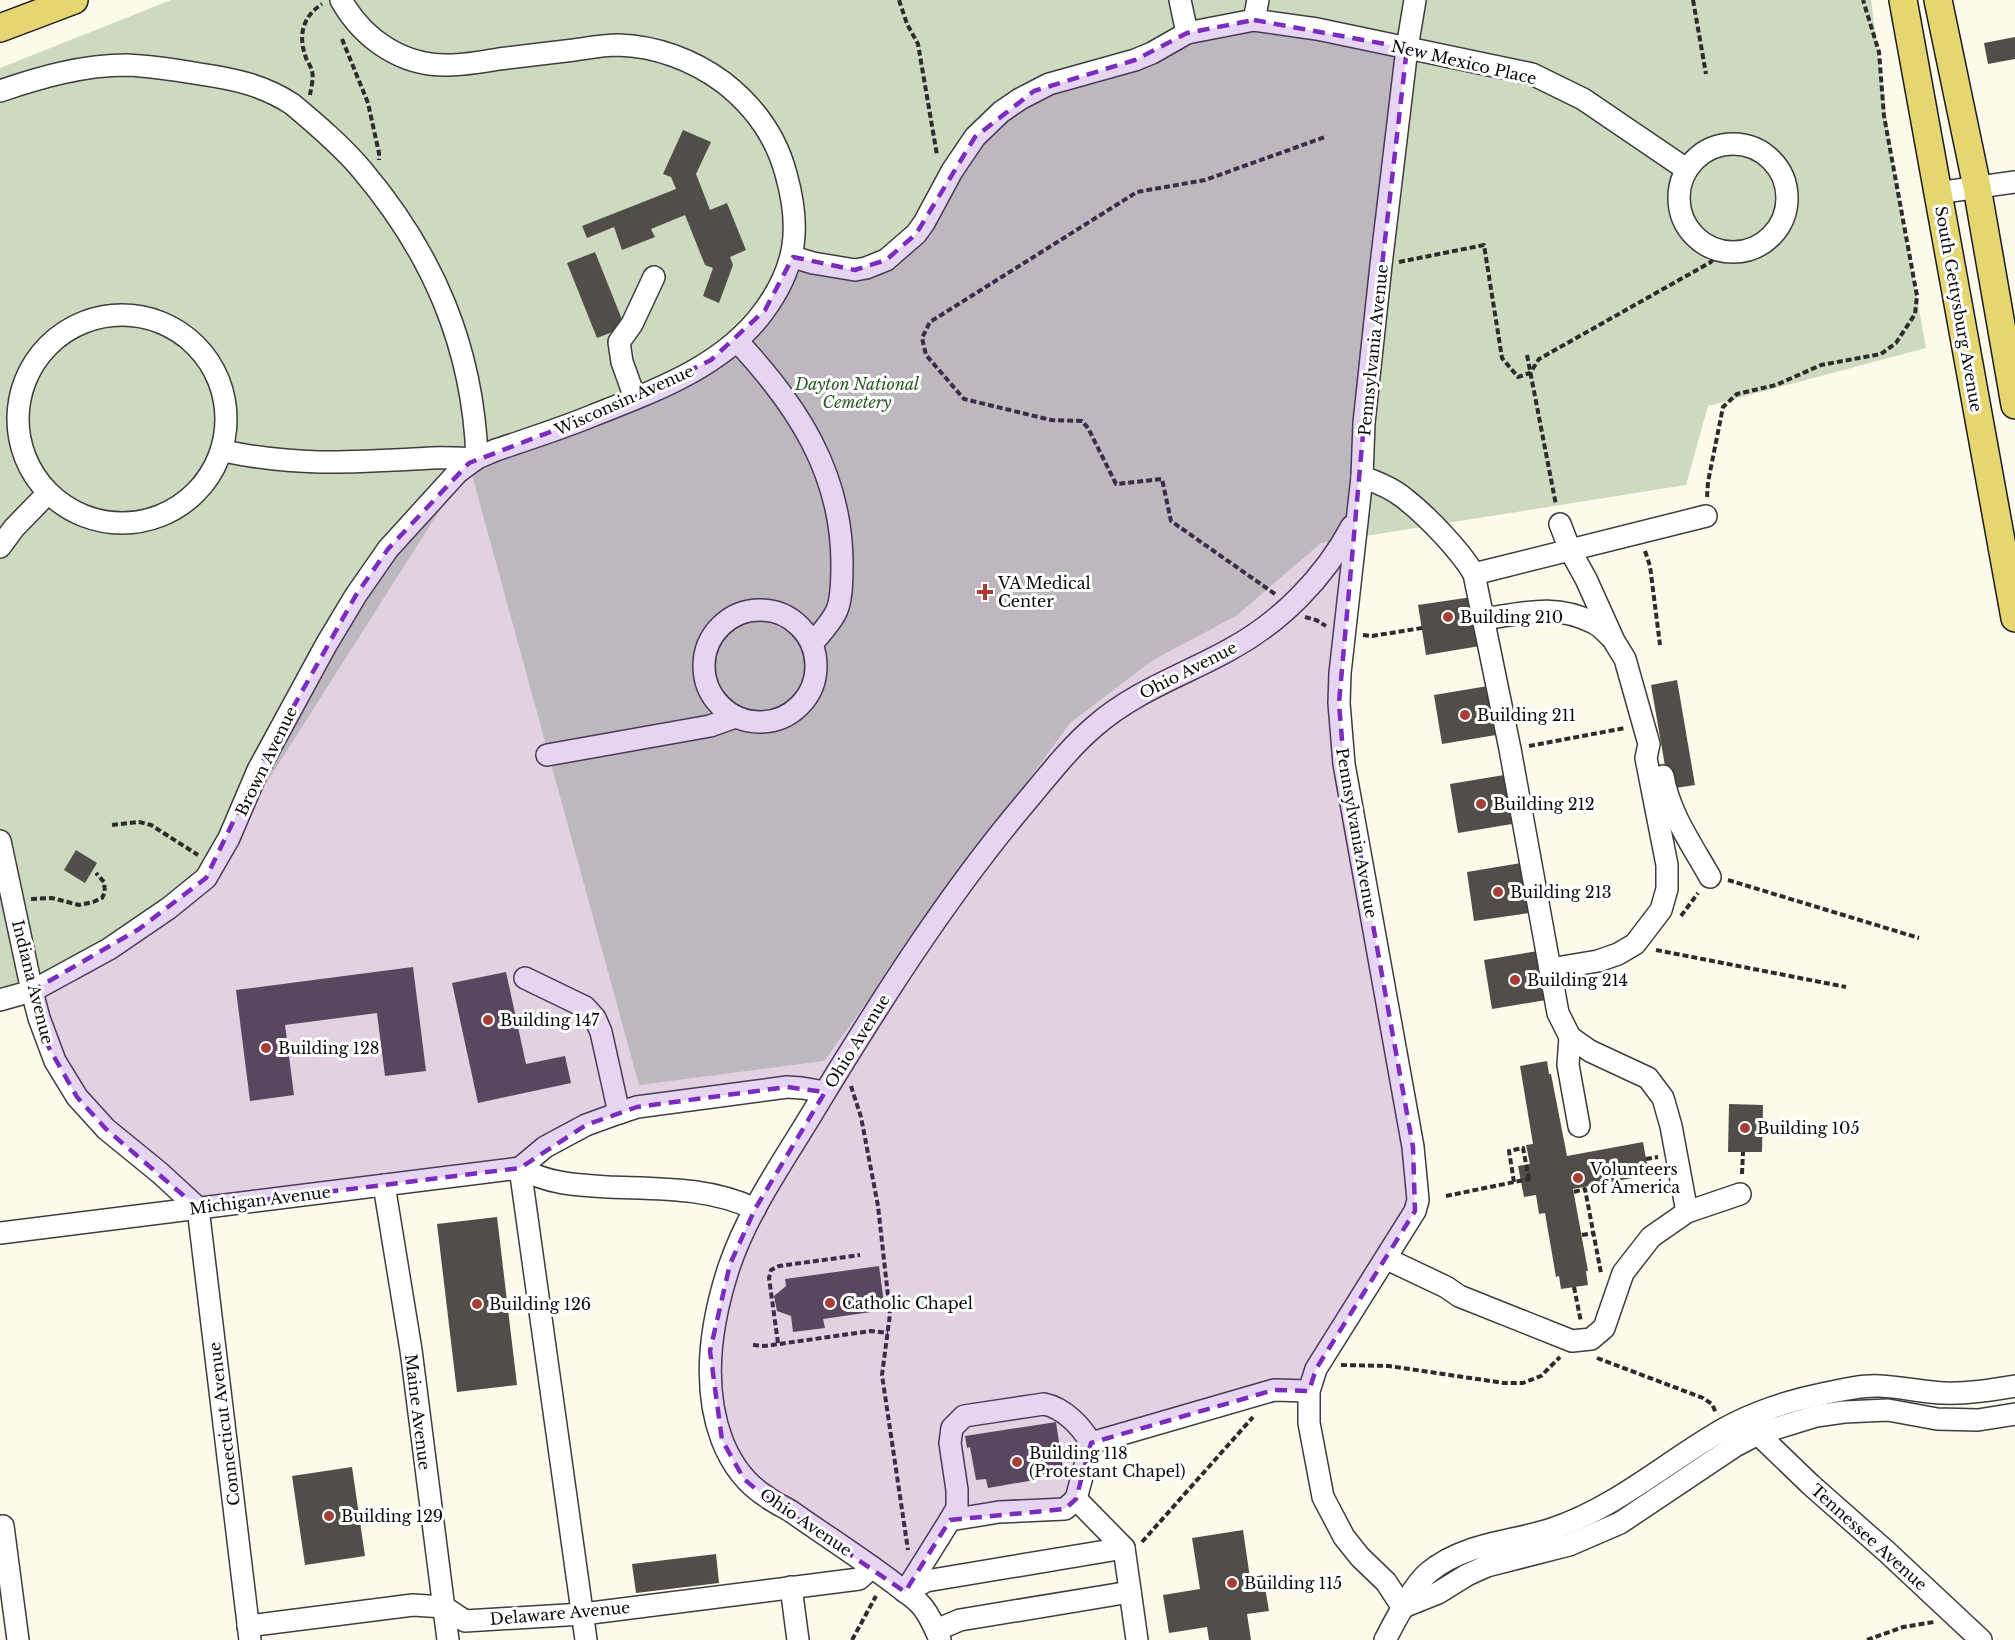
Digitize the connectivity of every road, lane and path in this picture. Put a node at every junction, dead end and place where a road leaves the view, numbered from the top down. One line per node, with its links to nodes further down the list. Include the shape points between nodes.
1 (74, 0): 11 (main road)
2 (899, 0): 21 (path, via 918,44 937,156)
3 (1179, 0): 12 (street)
4 (1415, 0): 14 (street, Pennsylvania Avenue)
5 (1693, 0): 15 (path)
6 (1863, 0): 39 (path, via 1879,52 1884,116 1917,296 1915,314 1896,343 1881,354 1821,364 1776,385 1737,394 1723,408 1708,482)
7 (1903, 0): 24 (main road, South Gettysburg Avenue)
8 (1938, 0): 23 (main road)
9 (334, 1): 17 (path, via 312,10 302,28 312,80 310,95); 26 (street, Wisconsin Avenue, via 381,45 423,63 452,65 618,45 650,49 696,65 745,101 776,145 792,200)
10 (1256, 10): 12 (street, New Mexico Place); 14 (street, New Mexico Place, via 1317,29)
11 (0, 28)
12 (1187, 33): 21 (street, New Mexico Place, via 1135,60 1049,84 1020,99 975,137)
13 (341, 36): 19 (path, via 374,123 380,153)
14 (1407, 48): 20 (street, New Mexico Place, via 1532,74 1583,99); 27 (street, Pennsylvania Avenue)
15 (1707, 74)
16 (0, 91): 17 (street, via 62,72 125,65 250,83)
17 (297, 107): 35 (street, via 360,168 432,273 460,350 476,422)
18 (1324, 137): 45 (path, via 1205,180 1137,192 930,322 922,338 926,355 964,399 1050,420 1082,421 1116,484 1162,479 1171,521)
19 (378, 166)
20 (1686, 169): 25 (street, via 1678,205 1684,223 1695,238); 25 (street, via 1712,148 1738,144 1762,152 1784,179 1785,213 1777,230 1747,250)
21 (952, 171): 26 (street, New Mexico Place, via 916,234 886,260 855,270)
22 (2015, 182): 23 (street)
23 (1977, 187): 24 (street); 33 (main road)
24 (1937, 193): 47 (main road, South Gettysburg Avenue)
25 (1719, 250): 31 (path, via 1711,262 1539,359)
26 (793, 257): 29 (street, Wisconsin Avenue, via 765,310)
27 (1381, 266): 31 (path, via 1484,245 1502,358 1518,376); 36 (street, Pennsylvania Avenue)
28 (654, 277): 32 (street, via 619,342)
29 (737, 341): 32 (street, Wisconsin Avenue, via 711,360); 53 (street, via 777,386 809,435 836,508 842,552 838,603 836,613)
30 (1527, 355): 31 (path)
31 (1530, 373): 40 (path)
32 (635, 398): 35 (street, Wisconsin Avenue)
33 (2015, 405)
34 (224, 452): 35 (street, Wisconsin Avenue, via 310,463); 37 (street, via 216,469 195,491 151,517 119,520 88,516 68,510); 37 (street, via 227,433 222,397 212,370 196,347 157,321 130,315 102,317 54,339 36,359 21,395 23,446 33,475)
35 (477, 458): 61 (street, Brown Avenue, via 458,472 388,549 356,595 258,770)
36 (1362, 477): 38 (street, Pennsylvania Avenue); 44 (street, via 1403,496)
37 (46, 494): 42 (street)
38 (1358, 515): 77 (street, Ohio Avenue, via 1330,562 1267,625 1228,651 1130,699 1077,742 1001,832 910,958); 94 (street, Pennsylvania Avenue, via 1340,673 1341,734 1413,1147 1418,1200)
39 (1706, 516): 41 (street)
40 (1560, 524): 43 (street)
41 (1640, 532): 43 (street); 54 (path, via 1650,566)
42 (0, 547)
43 (1570, 550): 44 (street); 52 (street)
44 (1474, 574): 48 (street)
45 (1278, 597)
46 (1304, 617): 50 (path)
47 (2015, 618)
48 (1484, 619): 52 (street, via 1544,610 1567,613 1596,624); 70 (street)
49 (1422, 628): 51 (path, via 1372,636)
50 (1331, 629)
51 (1360, 634)
52 (1614, 641): 56 (street, via 1625,659)
53 (812, 644): 55 (street, via 817,660 816,677 799,707 769,722); 55 (street, via 796,622 771,610 743,612 720,626 706,650 704,677 716,702)
54 (1660, 645)
55 (735, 717): 58 (street, via 710,726)
56 (1647, 734): 57 (path); 63 (street, via 1659,754 1665,791); 68 (street, via 1646,758 1667,865 1667,889 1661,910)
57 (1527, 746)
58 (547, 755)
59 (112, 825): 61 (path, via 152,825)
60 (0, 841): 64 (street, Indiana Avenue)
61 (214, 866): 73 (street, Brown Avenue, via 201,882 139,929)
62 (96, 873): 64 (path, via 104,882 105,892 93,902 79,905 52,898)
63 (1710, 877): 65 (path); 66 (path)
64 (13, 901): 73 (street, Indiana Avenue)
65 (1676, 923)
66 (1919, 938)
67 (1662, 941): 69 (path)
68 (1635, 944): 69 (path); 70 (street, via 1598,961)
69 (1655, 950): 72 (path)
70 (1550, 969): 75 (street, via 1558,1013)
71 (525, 978): 78 (street, via 585,1008 595,1018)
72 (1846, 987)
73 (32, 991): 74 (street, Brown Avenue); 87 (street, Indiana Avenue, via 48,1046 77,1097 106,1129)
74 (0, 1000)
75 (1570, 1037): 79 (street, via 1568,1065); 89 (street, via 1590,1051 1648,1078 1663,1098)
76 (851, 1086): 97 (path, via 878,1206 890,1314)
77 (825, 1092): 78 (street, via 772,1088 637,1107); 88 (street, Ohio Avenue)
78 (619, 1113): 81 (street, via 545,1147)
79 (1580, 1126)
80 (1743, 1152): 83 (path)
81 (520, 1168): 84 (street, Michigan Avenue); 88 (street, via 559,1183 682,1190 712,1194); 124 (street)
82 (1514, 1182): 82 (path, via 1531,1179 1523,1148 1509,1150); 86 (path)
83 (1741, 1184): 89 (street)
84 (384, 1185): 87 (street, Michigan Avenue); 122 (street, Maine Avenue, via 411,1350)
85 (1574, 1192): 91 (path, via 1584,1188)
86 (1446, 1196)
87 (198, 1208): 90 (street, Michigan Avenue); 126 (street, Connecticut Avenue)
88 (755, 1209): 117 (street, Ohio Avenue, via 730,1264 710,1351 710,1376 722,1440 744,1479 764,1496)
89 (1687, 1212): 98 (street, via 1651,1238 1623,1274 1604,1328)
90 (0, 1233)
91 (1593, 1233): 92 (path); 95 (path)
92 (1582, 1235)
93 (860, 1255): 99 (path, via 771,1270)
94 (1387, 1259): 98 (street, via 1459,1296 1572,1341); 104 (street, Pennsylvania Avenue, via 1316,1369)
95 (1601, 1275)
96 (1574, 1287): 98 (path)
97 (888, 1333): 99 (path, via 871,1331); 116 (path, via 882,1375)
98 (1587, 1340): 109 (path, via 1703,1398 1712,1404)
99 (778, 1343): 100 (path)
100 (753, 1345)
101 (1564, 1352): 102 (path, via 1540,1376 1523,1383 1389,1366)
102 (1339, 1365)
103 (2015, 1386): 105 (street)
104 (1309, 1391): 111 (street, via 1274,1390); 123 (street, Pennsylvania Avenue, via 1309,1423 1323,1497 1344,1537 1386,1582)
105 (1942, 1393): 108 (street); 110 (street, via 1878,1386 1821,1394 1770,1408)
106 (1255, 1414): 115 (path, via 1142,1542)
107 (2015, 1414): 108 (street, via 1978,1420)
108 (1937, 1419): 110 (street, via 1888,1410 1844,1412)
109 (1720, 1420)
110 (1753, 1426): 123 (street, via 1735,1446 1620,1523 1569,1545 1487,1566); 136 (street, Tennessee Avenue, via 1811,1485)
111 (1091, 1443): 112 (street); 113 (street, via 1057,1406 1044,1404 964,1416 952,1428 957,1508)
112 (1076, 1499): 113 (street, via 1065,1509 999,1512); 115 (street)
113 (950, 1520): 119 (street)
114 (3, 1526): 128 (street)
115 (1133, 1547): 119 (street, via 926,1581); 120 (street)
116 (909, 1551)
117 (872, 1567): 118 (street, Delaware Avenue, via 859,1580); 119 (street, Ohio Avenue)
118 (790, 1587): 124 (street, Delaware Avenue); 131 (street)
119 (905, 1592): 127 (street, Ohio Avenue, via 920,1603)
120 (1130, 1592): 127 (street, via 960,1620); 133 (street)
121 (875, 1598): 132 (path)
122 (444, 1607): 124 (street, Delaware Avenue, via 465,1621); 126 (street, Delaware Avenue, via 413,1605); 129 (street, Maine Avenue)
123 (1403, 1608): 134 (street)
124 (583, 1614): 130 (street)
125 (1937, 1621): 135 (path, via 1903,1627)
126 (249, 1633)
127 (938, 1635)
128 (18, 1640)
129 (448, 1640)
130 (586, 1640)
131 (798, 1640)
132 (852, 1640)
133 (1137, 1640)
134 (1385, 1640)
135 (1867, 1640)
136 (1981, 1640)

